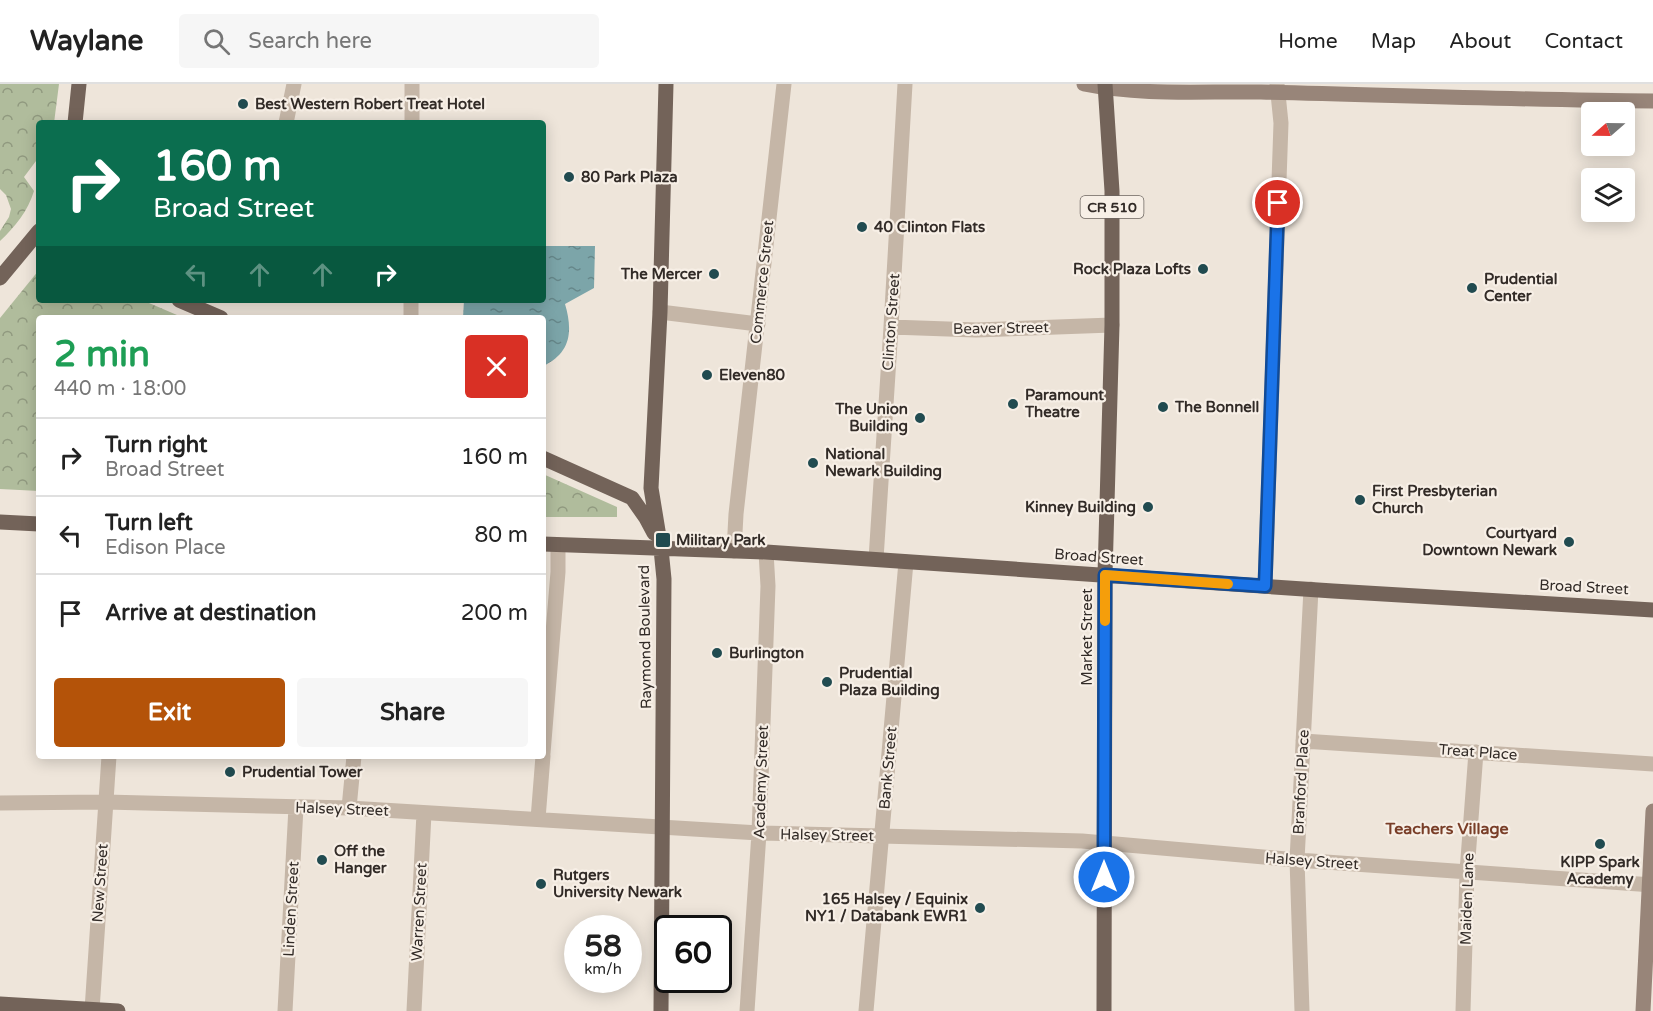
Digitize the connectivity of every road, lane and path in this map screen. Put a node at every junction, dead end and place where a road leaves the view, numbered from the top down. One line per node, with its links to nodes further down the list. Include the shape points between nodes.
1 (80, 84): 11 (main road)
2 (294, 84): 12 (street)
3 (412, 84): 13 (street)
4 (666, 84): 17 (main road, Raymond Boulevard)
5 (784, 84): 19 (street, Commerce Street)
6 (905, 84): 21 (street, Clinton Street)
7 (1084, 84): 8 (street)
8 (1106, 86): 9 (street, via 1141,92); 20 (main road, Market Street / CR 510, via 1112,191)
9 (1278, 88): 10 (street); 32 (street, via 1281,123)
10 (1653, 101)
11 (75, 120)
12 (287, 120)
13 (412, 120)
14 (36, 235): 15 (main road)
15 (0, 278)
16 (186, 303): 18 (main road)
17 (660, 312): 19 (street); 26 (main road, Raymond Boulevard, via 651,488)
18 (214, 315)
19 (758, 324): 27 (street, Commerce Street)
20 (1112, 325): 21 (street, Beaver Street, via 976,330); 31 (main road, Market Street / CR 510)
21 (891, 327): 29 (street, Clinton Street)
22 (546, 459): 26 (main road, via 632,498)
23 (0, 522): 24 (main road)
24 (36, 524)
25 (551, 545): 26 (main road, Broad Street); 35 (street, via 558,572)
26 (661, 549): 27 (main road, Broad Street); 49 (main road, Raymond Boulevard)
27 (734, 551): 28 (main road, Broad Street)
28 (766, 552): 29 (main road, Broad Street); 50 (street, Academy Street)
29 (876, 559): 30 (main road, Broad Street)
30 (906, 562): 31 (main road, Broad Street); 51 (street, Bank Street)
31 (1105, 575): 32 (main road, Broad Street); 52 (main road, Market Street / CR 510)
32 (1265, 586): 33 (main road, Broad Street)
33 (1311, 589): 34 (main road, Broad Street); 36 (street, Branford Place)
34 (1653, 610)
35 (546, 718)
36 (1303, 741): 37 (street, Treat Place); 53 (street, Branford Place)
37 (1476, 752): 41 (street, Treat Place); 54 (street, Maiden Lane)
38 (109, 759): 42 (street, New Street)
39 (354, 759): 45 (street)
40 (543, 759): 48 (street)
41 (1653, 764)
42 (105, 802): 43 (street, Halsey Street); 44 (street, Halsey Street); 57 (street, New Street)
43 (0, 803)
44 (296, 807): 45 (street, Halsey Street); 59 (street, Linden Street)
45 (349, 808): 47 (street, Halsey Street)
46 (1653, 811): 55 (street)
47 (424, 813): 48 (street, Halsey Street); 60 (street, Warren Street)
48 (537, 819): 49 (street, Halsey Street)
49 (663, 826): 50 (street, Halsey Street); 61 (main road, Raymond Boulevard)
50 (759, 833): 51 (street, Halsey Street); 62 (street, Academy Street)
51 (882, 836): 52 (street, Halsey Street); 63 (street, Bank Street)
52 (1105, 843): 53 (street, Halsey Street); 64 (main road, Market Street / CR 510)
53 (1297, 860): 54 (street, Halsey Street); 65 (street, Branford Place)
54 (1467, 872): 55 (street, Halsey Street); 66 (street, Maiden Lane)
55 (1651, 885): 67 (street)
56 (0, 1004): 57 (main road)
57 (92, 1010): 58 (main road)
58 (118, 1011)
59 (285, 1011)
60 (414, 1011)
61 (661, 1011)
62 (747, 1011)
63 (866, 1011)
64 (1104, 1011)
65 (1302, 1011)
66 (1463, 1011)
67 (1643, 1011)

